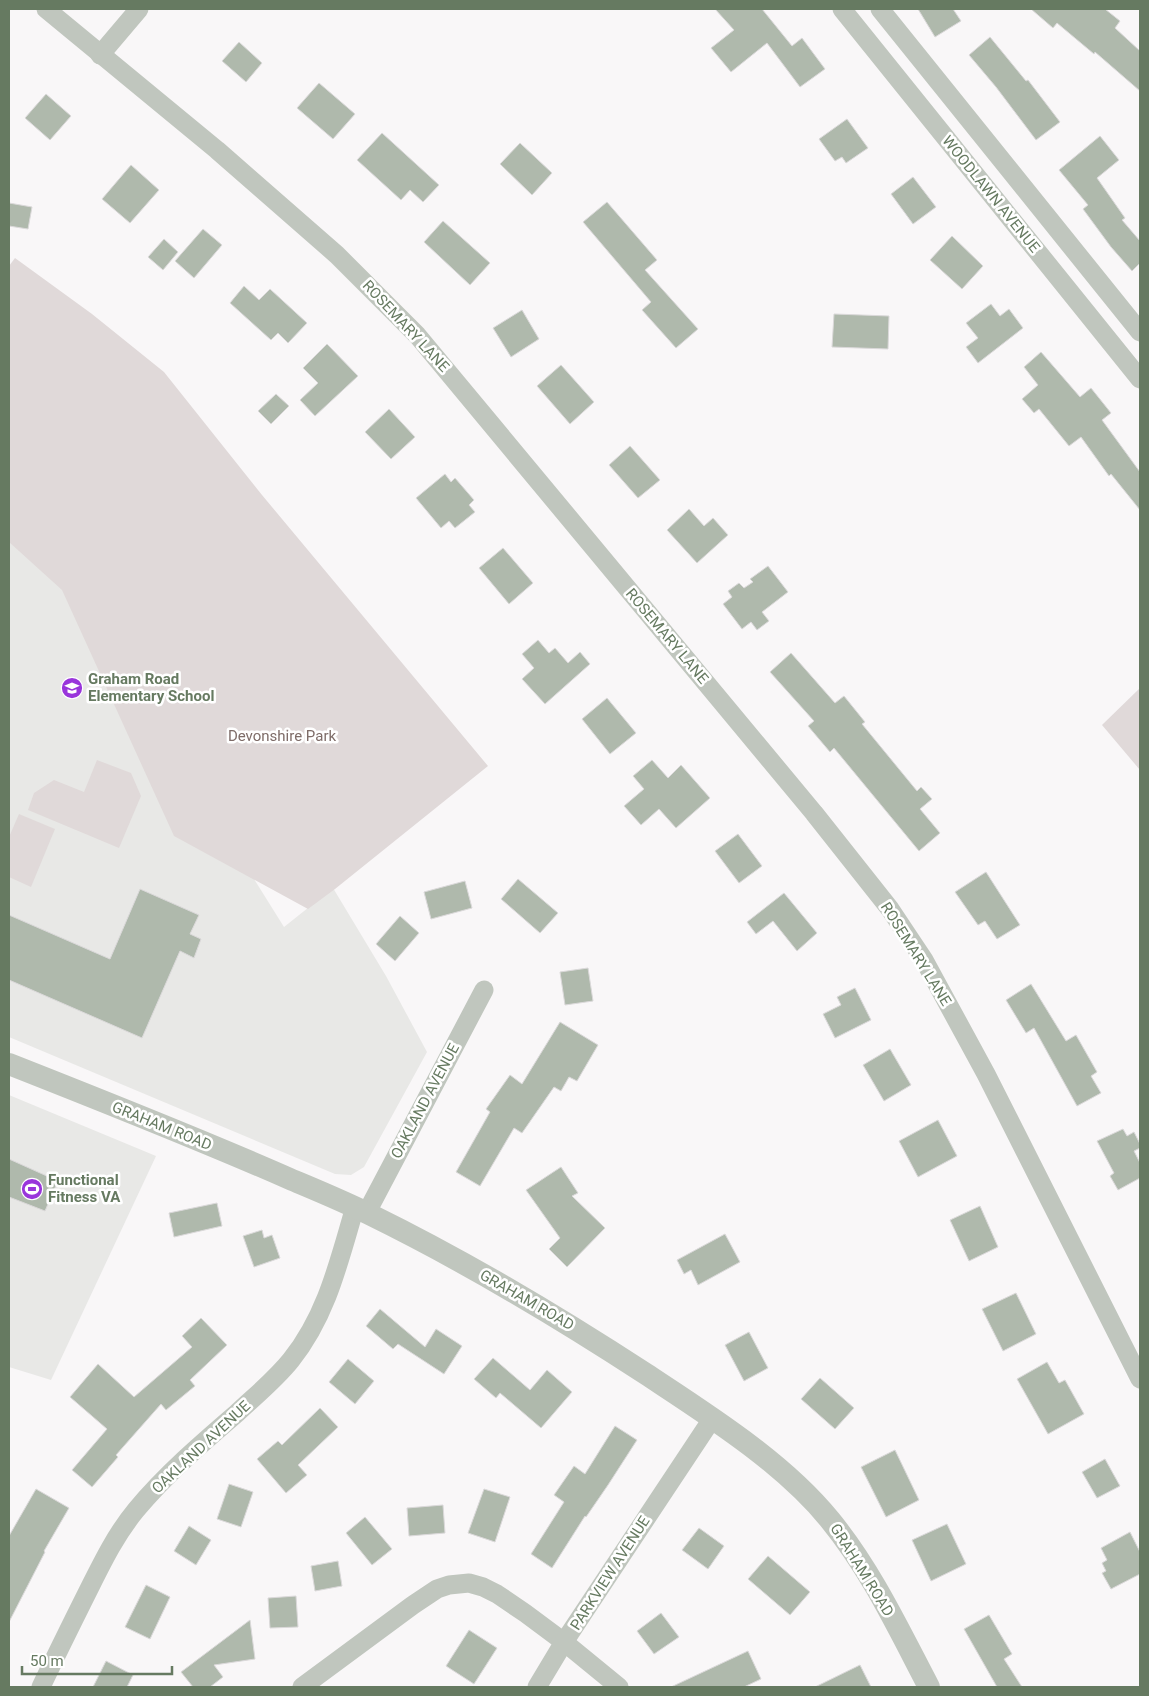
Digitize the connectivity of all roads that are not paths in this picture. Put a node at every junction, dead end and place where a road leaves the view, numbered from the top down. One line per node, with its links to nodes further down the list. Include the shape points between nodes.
1 (46, 9): 5 (street, ROSEMARY LANE)
2 (139, 9): 5 (street)
3 (842, 9): 7 (street, WOODLAWN AVENUE)
4 (880, 9): 6 (street, WOODLAWN AVENUE)
5 (100, 55): 13 (street, ROSEMARY LANE, via 217,150 337,255 418,335 890,909 924,960 986,1074)
6 (961, 108): 7 (street); 8 (street, WOODLAWN AVENUE)
7 (936, 126): 9 (street, WOODLAWN AVENUE)
8 (1140, 332)
9 (1140, 379)
10 (484, 990): 12 (street, OAKLAND AVENUE)
11 (9, 1064): 12 (street, GRAHAM ROAD, via 173,1129)
12 (361, 1210): 14 (street, GRAHAM ROAD, via 486,1275 573,1326); 16 (street, OAKLAND AVENUE, via 322,1311 309,1334 267,1386 158,1484 134,1512 111,1547)
13 (1140, 1379)
14 (712, 1419): 15 (street, PARKVIEW AVENUE); 20 (street, GRAHAM ROAD, via 784,1473 828,1517 880,1592)
15 (564, 1642): 17 (street, PARKVIEW AVENUE, via 497,1594 469,1583 450,1585 437,1589 413,1605); 18 (street); 19 (street)
16 (41, 1687)
17 (302, 1687)
18 (537, 1687)
19 (619, 1687)
20 (929, 1687)

